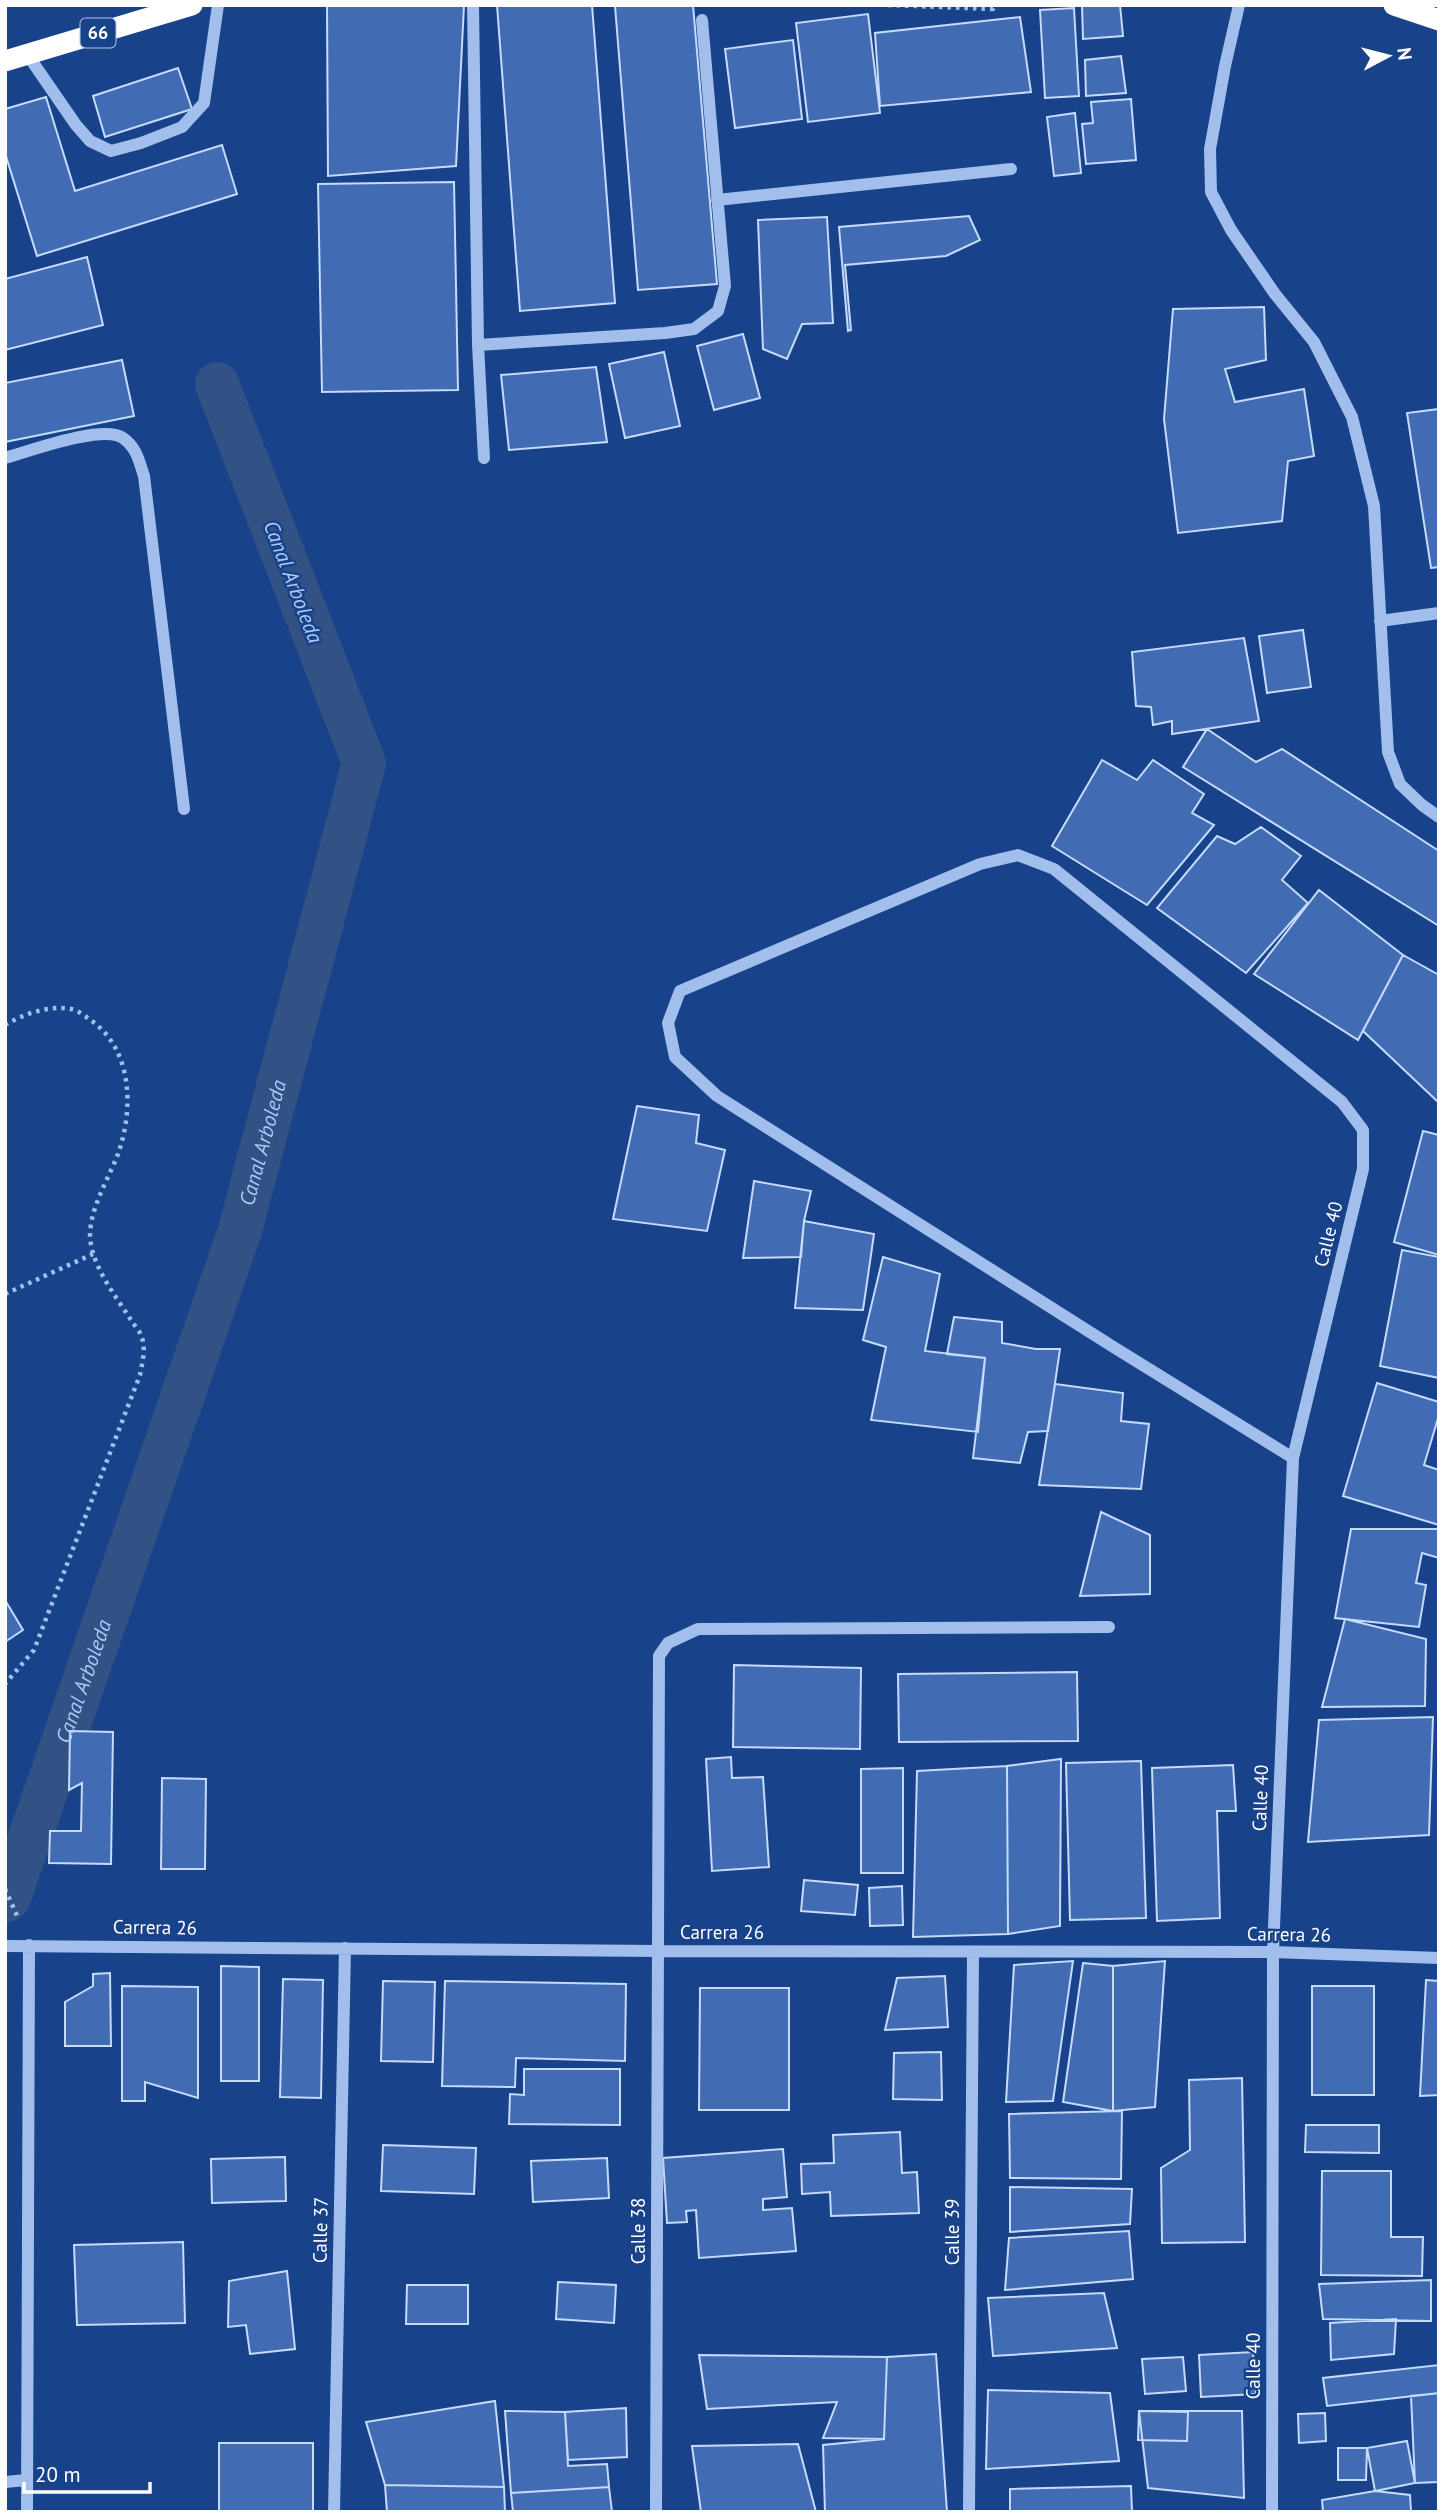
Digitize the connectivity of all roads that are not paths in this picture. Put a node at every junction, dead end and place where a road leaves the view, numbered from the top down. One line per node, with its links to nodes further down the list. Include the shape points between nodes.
1 (192, 5): 8 (highway, 66)
2 (218, 5): 8 (street, via 204,103 181,127 111,151 90,141 76,125)
3 (473, 5): 12 (street)
4 (1239, 5): 16 (street, via 1210,149 1211,192 1231,230 1314,342 1352,416 1374,506)
5 (1394, 5): 7 (highway)
6 (702, 20): 11 (street)
7 (1439, 20)
8 (27, 54): 9 (highway, 66)
9 (5, 61)
10 (1011, 169): 11 (street)
11 (718, 200): 12 (street, via 725,286 719,311 694,328 665,334)
12 (478, 345): 14 (street)
13 (5, 458): 17 (street, via 112,433 137,453 144,476)
14 (484, 458)
15 (1439, 613): 16 (street)
16 (1380, 621): 18 (street, via 1388,752 1400,784)
17 (184, 809)
18 (1439, 817)
19 (1293, 1458): 19 (street, Calle 40, via 717,1096 675,1057 668,1023 680,991 980,864 1018,855 1054,869 1342,1102 1363,1130 1363,1169); 26 (street, Calle 40)
20 (1109, 1627): 24 (street, Calle 38, via 698,1629 668,1643 659,1656)
21 (29, 1945): 22 (street, Carrera 26); 23 (street, Carrera 26); 28 (street)
22 (5, 1946)
23 (345, 1948): 24 (street, Carrera 26); 31 (street, Calle 37)
24 (659, 1951): 25 (street, Carrera 26); 32 (street, Calle 38)
25 (973, 1952): 26 (street, Carrera 26); 33 (street, Calle 39)
26 (1273, 1952): 27 (street, Carrera 26); 34 (street, Calle 40)
27 (1439, 1958)
28 (27, 2480): 29 (street); 30 (street)
29 (7, 2481)
30 (27, 2512)
31 (334, 2512)
32 (656, 2512)
33 (969, 2512)
34 (1272, 2512)

